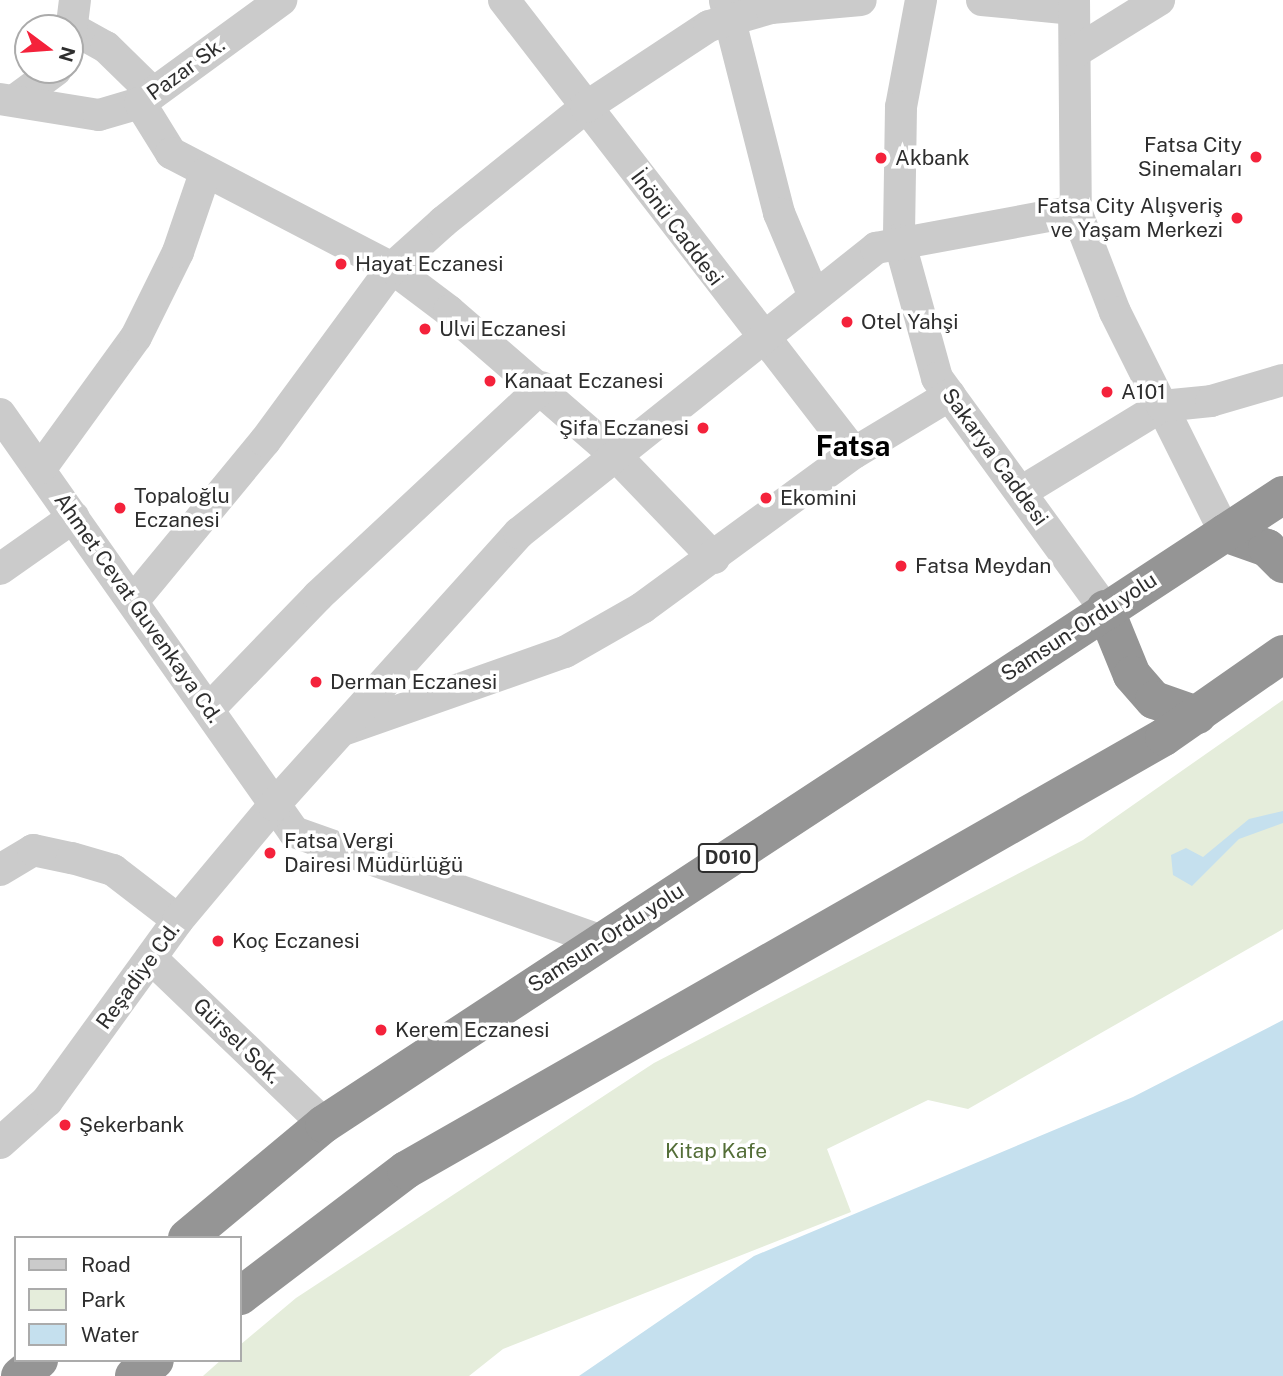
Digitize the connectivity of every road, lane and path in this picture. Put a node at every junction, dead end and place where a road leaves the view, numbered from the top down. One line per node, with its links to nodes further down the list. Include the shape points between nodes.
1 (281, 0): 13 (street, Pazar Sk.)
2 (504, 0): 14 (street, İnönü Caddesi)
3 (861, 0): 8 (street)
4 (921, 0): 17 (street, Sakarya Caddesi, via 901,107)
5 (982, 0): 7 (street)
6 (1159, 0): 10 (street)
7 (1074, 4): 10 (street)
8 (729, 10): 14 (street); 19 (street, via 779,213)
9 (84, 31): 13 (street, via 106,47)
10 (1075, 52): 16 (street)
11 (32, 84): 12 (street)
12 (11, 96): 13 (street, Pazar Sk., via 99,115)
13 (146, 98): 15 (street, via 172,153)
14 (586, 107): 18 (street); 20 (street, İnönü Caddesi)
15 (205, 173): 18 (street); 28 (street, via 178,252 136,337)
16 (1076, 211): 17 (street, Reşadiye Cd.); 24 (street, via 1115,312)
17 (899, 240): 19 (street, Reşadiye Cd., via 876,248); 23 (street, Sakarya Caddesi, via 937,377)
18 (392, 268): 22 (street); 36 (street, via 265,441)
19 (813, 294): 20 (street, Reşadiye Cd.)
20 (759, 337): 26 (street, İnönü Caddesi); 27 (street, Reşadiye Cd.)
21 (1283, 380): 24 (street, via 1211,401)
22 (542, 387): 27 (street); 39 (street, via 318,596)
23 (950, 395): 26 (street); 29 (street, Sakarya Caddesi)
24 (1162, 406): 29 (street); 32 (street)
25 (0, 414): 28 (street, Ahmet Cevat Guvenkaya Cd.)
26 (854, 453): 33 (street)
27 (615, 455): 33 (street); 41 (street, Reşadiye Cd., via 519,533)
28 (41, 468): 31 (street, Ahmet Cevat Guvenkaya Cd.)
29 (1021, 492): 37 (street, Sakarya Caddesi)
30 (1283, 495): 32 (highway, Samsun-Ordu yolu / D010)
31 (74, 517): 35 (street); 36 (street, Ahmet Cevat Guvenkaya Cd.)
32 (1225, 533): 34 (highway, via 1267,548); 37 (highway, Samsun-Ordu yolu / D010)
33 (714, 558): 41 (street, via 565,652)
34 (1283, 564)
35 (0, 569)
36 (133, 601): 39 (street, Ahmet Cevat Guvenkaya Cd.)
37 (1105, 609): 40 (highway, via 1132,676 1154,700); 45 (highway, Samsun-Ordu yolu / D010)
38 (1283, 654): 40 (highway)
39 (209, 709): 42 (street, Ahmet Cevat Guvenkaya Cd.)
40 (1197, 715): 50 (highway, via 406,1170)
41 (341, 731): 42 (street, Reşadiye Cd.)
42 (274, 805): 44 (street, Reşadiye Cd.); 45 (street, Ahmet Cevat Guvenkaya Cd., via 294,832)
43 (0, 870): 44 (street, via 33,850 72,858 113,870)
44 (178, 920): 46 (street, Reşadiye Cd.)
45 (602, 941): 47 (highway, Samsun-Ordu yolu / D010)
46 (151, 958): 47 (street, Gürsel Sok.); 48 (street, Reşadiye Cd., via 47,1101)
47 (324, 1124): 49 (highway, Samsun-Ordu yolu / D010)
48 (0, 1143)
49 (189, 1236)
50 (242, 1294)
51 (37, 1362): 53 (highway)
52 (152, 1362): 54 (highway)
53 (20, 1376)
54 (134, 1376)

